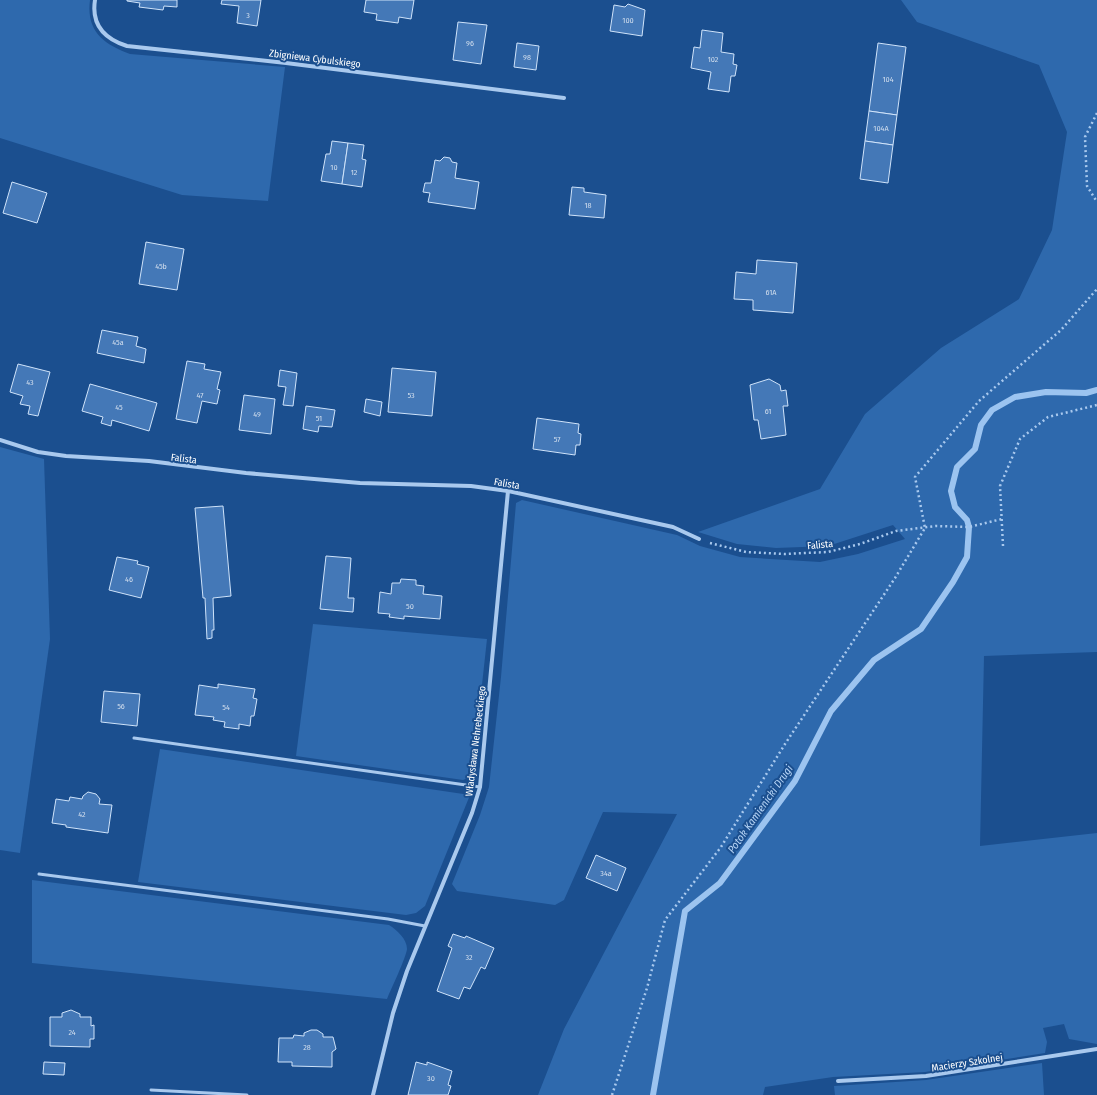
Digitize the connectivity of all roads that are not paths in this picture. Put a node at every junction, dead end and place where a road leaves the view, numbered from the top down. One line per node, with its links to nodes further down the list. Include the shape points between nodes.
1 (95, 0): 2 (street, Zbigniewa Cybulskiego, via 96,22 103,33 113,42 127,46)
2 (564, 98)
3 (0, 440): 4 (street, Falista, via 38,452 66,456 149,461 360,483 472,486)
4 (508, 491): 5 (street, Falista, via 673,527); 7 (street, Władysława Nehrebeckiego)
5 (698, 539)
6 (134, 738): 7 (lane)
7 (480, 787): 9 (street, Władysława Nehrebeckiego, via 472,813)
8 (39, 874): 9 (lane)
9 (425, 926): 14 (street, Władysława Nehrebeckiego, via 393,1013)
10 (1097, 1049): 11 (street, Macierzy Szkolnej, via 926,1076)
11 (838, 1081)
12 (151, 1090): 13 (lane)
13 (246, 1095)
14 (373, 1095)

